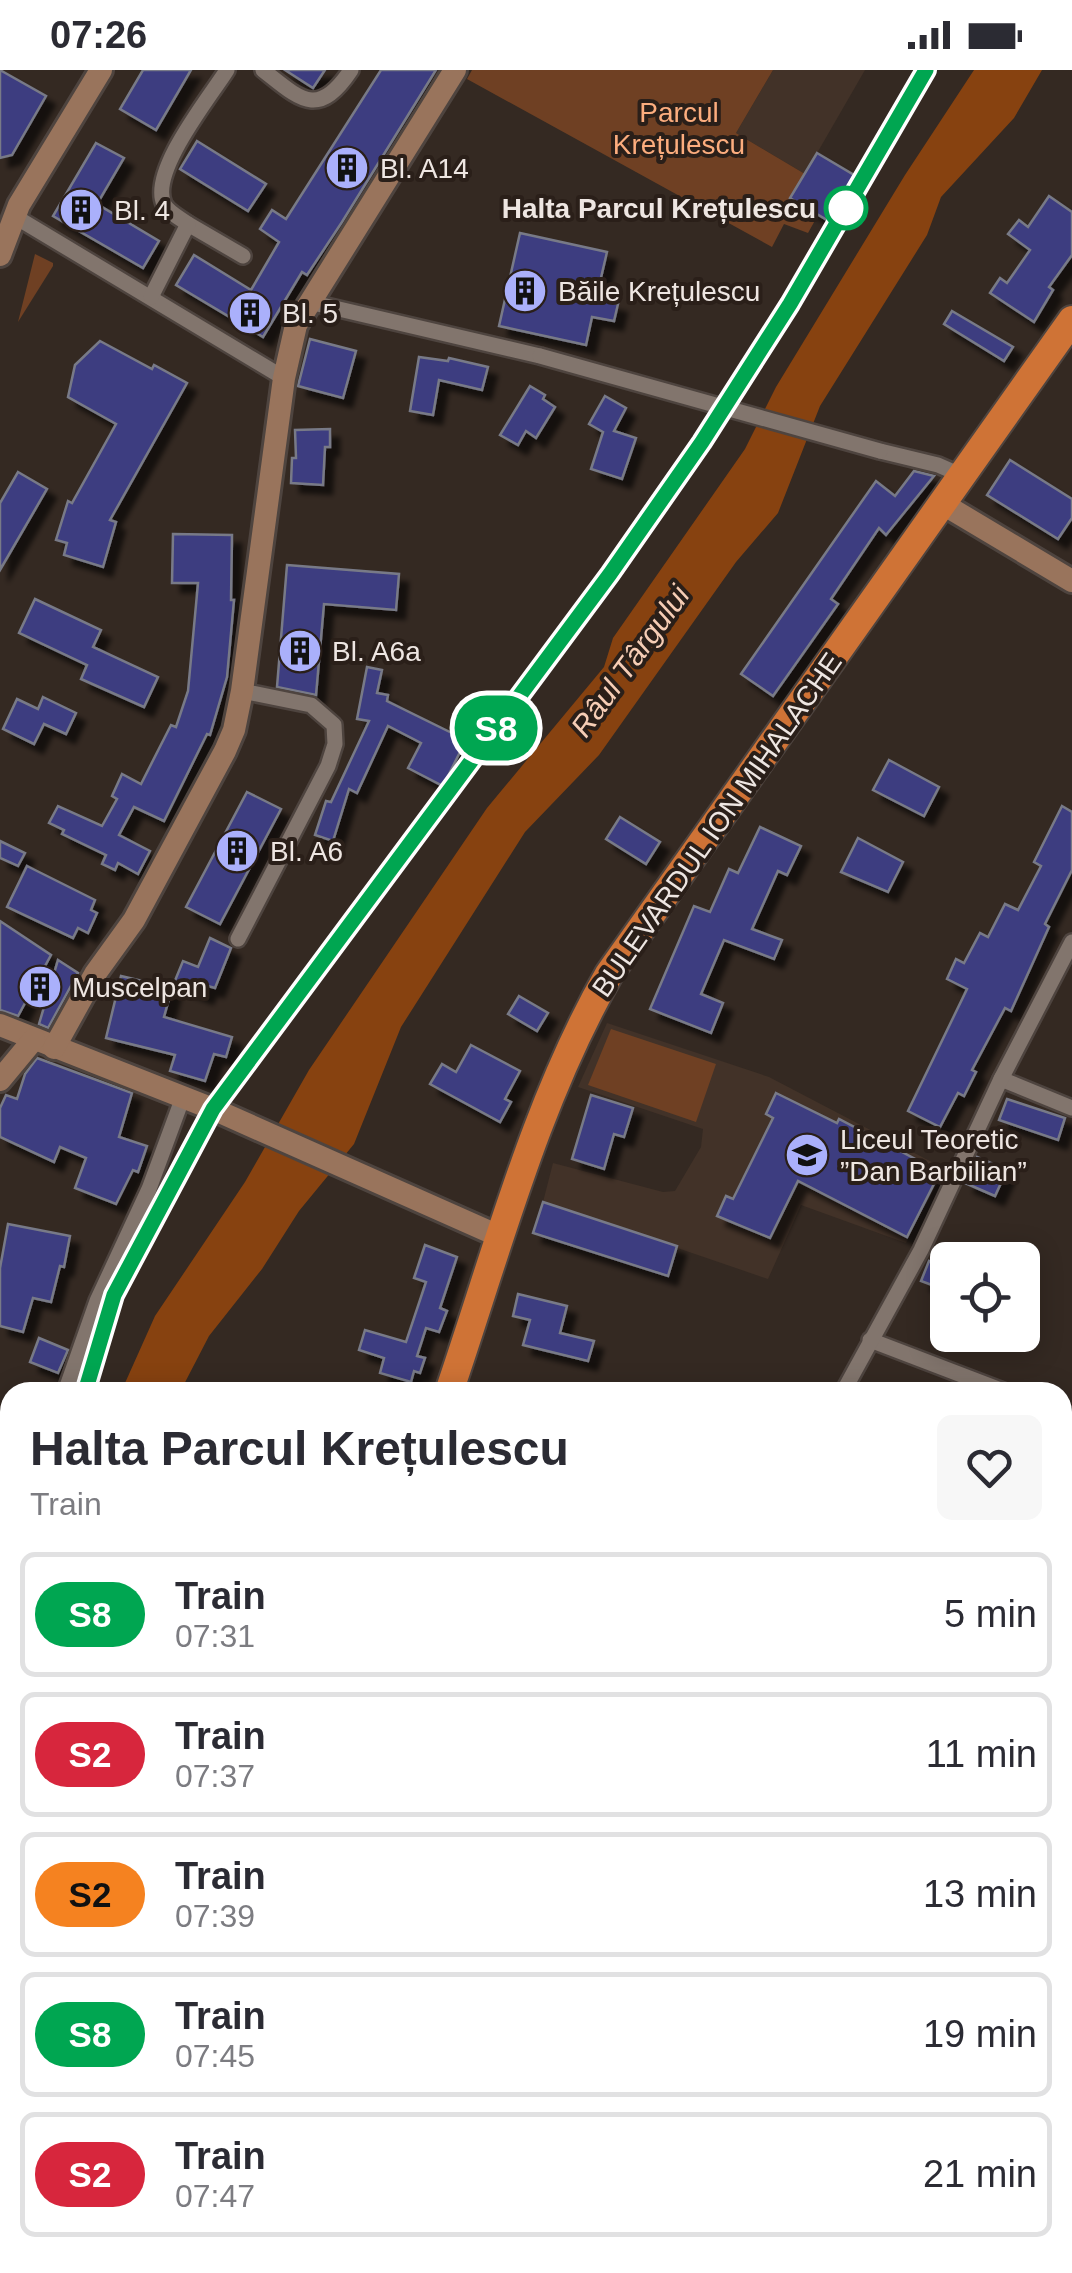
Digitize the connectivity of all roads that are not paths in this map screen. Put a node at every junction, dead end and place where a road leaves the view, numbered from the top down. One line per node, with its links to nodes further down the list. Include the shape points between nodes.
1 (101, 70): 6 (main road)
2 (227, 70): 7 (street, via 170,158 165,206)
3 (262, 70): 4 (street, via 301,100 320,102 336,93)
4 (351, 70)
5 (454, 70): 11 (main road)
6 (14, 216): 8 (main road); 10 (street)
7 (188, 224): 9 (street); 10 (street)
8 (0, 255)
9 (244, 256)
10 (151, 297): 13 (street)
11 (309, 302): 13 (main road, via 290,340); 14 (street, bridge, via 502,345)
12 (1072, 320): 14 (highway, BULEVARDUL ION MIHALACHE)
13 (284, 378): 17 (main road)
14 (963, 476): 15 (highway, BULEVARDUL ION MIHALACHE)
15 (943, 504): 16 (main road); 26 (highway, BULEVARDUL ION MIHALACHE, via 609,974 569,1050)
16 (1072, 581)
17 (242, 691): 18 (street, via 311,705 334,726 336,744); 21 (main road, via 225,752 134,920)
18 (238, 939)
19 (1072, 942): 22 (street)
20 (0, 1025): 21 (main road)
21 (44, 1044): 23 (main road); 24 (main road)
22 (1000, 1079): 25 (street); 27 (street, via 921,1250)
23 (0, 1080)
24 (183, 1097): 26 (main road); 28 (street)
25 (1072, 1108)
26 (501, 1237): 29 (highway, BULEVARDUL ION MIHALACHE)
27 (870, 1340): 30 (street); 31 (street)
28 (69, 1382)
29 (453, 1382)
30 (849, 1382)
31 (980, 1382)

